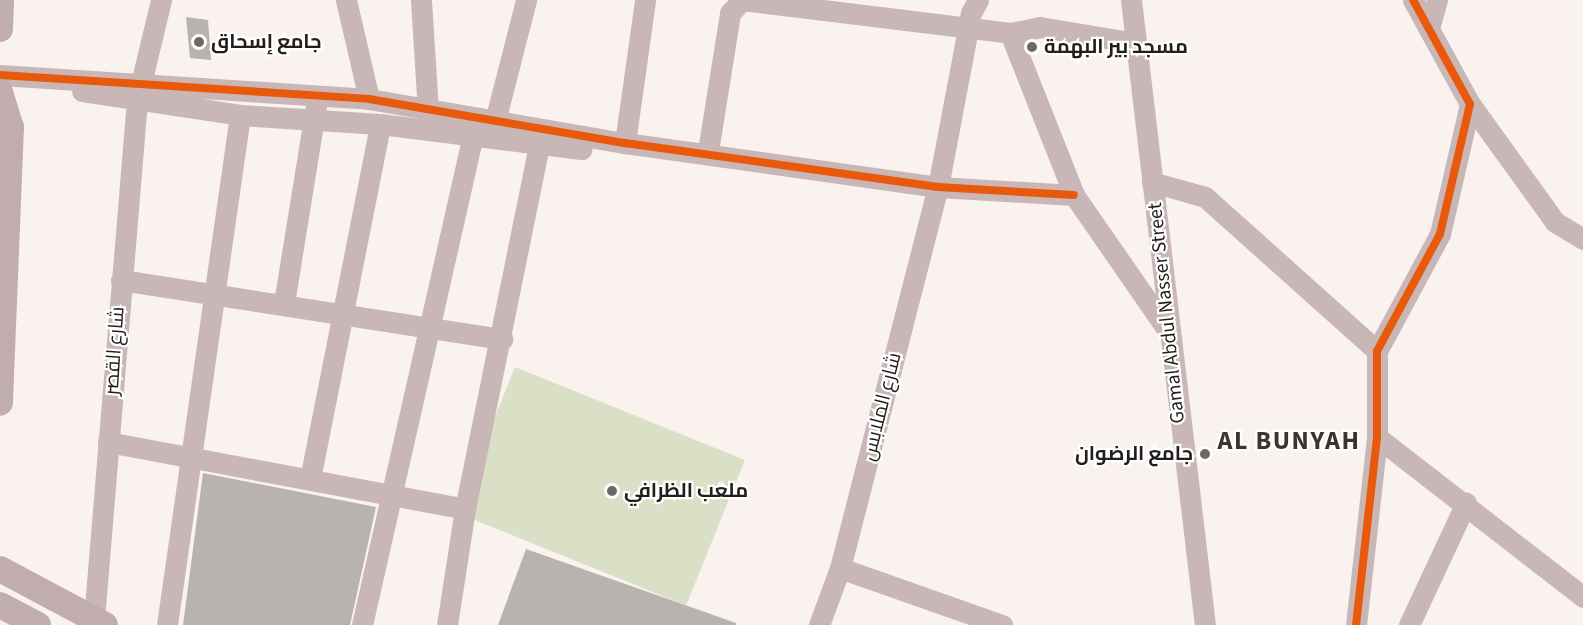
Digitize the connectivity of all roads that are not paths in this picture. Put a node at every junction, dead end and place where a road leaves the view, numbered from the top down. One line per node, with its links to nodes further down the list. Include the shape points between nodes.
1 (3, 0): 11 (main road)
2 (161, 0): 19 (street, شارع القصر)
3 (346, 0): 21 (street)
4 (421, 0): 23 (street)
5 (526, 0): 26 (street)
6 (645, 0): 29 (street)
7 (978, 0): 12 (street, شارع الملابس)
8 (1131, 0): 16 (street, Gamal Abdul Nasser Street)
9 (1413, 0): 13 (street)
10 (1437, 0): 13 (street)
11 (0, 18): 14 (main road)
12 (968, 28): 15 (street); 31 (street, via 742,0 730,13); 34 (street, شارع الملابس)
13 (1429, 28): 22 (street)
14 (0, 29)
15 (1010, 33): 16 (street, via 1040,27); 35 (street)
16 (1136, 43): 33 (street, Gamal Abdul Nasser Street)
17 (0, 75): 19 (street)
18 (0, 91): 19 (street); 45 (main road, via 11,126)
19 (138, 91): 20 (street); 24 (street); 37 (street, شارع القصر)
20 (316, 95): 21 (street); 25 (street)
21 (369, 99): 23 (street)
22 (1470, 104): 36 (street, via 1555,222); 44 (street, via 1440,234)
23 (428, 110): 26 (street)
24 (240, 115): 25 (street); 38 (street)
25 (316, 119): 27 (street); 39 (street)
26 (495, 121): 29 (street)
27 (380, 124): 28 (street); 40 (street)
28 (473, 135): 30 (street); 41 (street)
29 (626, 143): 31 (street)
30 (539, 144): 32 (street); 43 (street)
31 (708, 151): 32 (street)
32 (864, 176): 34 (street)
33 (1152, 182): 42 (street, Gamal Abdul Nasser Street); 44 (street, via 1205,197)
34 (938, 187): 35 (street); 53 (street, شارع الملابس)
35 (1074, 195): 42 (street)
36 (1583, 239)
37 (121, 280): 38 (street); 47 (street, شارع القصر)
38 (214, 294): 39 (street); 48 (street)
39 (284, 303): 40 (street)
40 (345, 312): 41 (street); 49 (street)
41 (430, 325): 43 (street); 50 (street)
42 (1167, 330): 66 (street, Gamal Abdul Nasser Street)
43 (502, 339): 52 (street)
44 (1377, 351): 46 (street)
45 (0, 403)
46 (1377, 437): 51 (street); 67 (street)
47 (108, 442): 48 (street); 59 (street, شارع القصر)
48 (192, 457): 49 (street); 61 (street)
49 (310, 479): 50 (street)
50 (390, 495): 52 (street); 62 (street)
51 (1466, 503): 56 (street); 68 (street)
52 (465, 509): 63 (street)
53 (840, 568): 58 (street); 64 (street, شارع الملابس)
54 (0, 569): 59 (main road)
55 (0, 585): 59 (main road)
56 (1583, 597)
57 (0, 605): 60 (main road)
58 (972, 619): 65 (street)
59 (91, 623)
60 (38, 625)
61 (167, 625)
62 (362, 625)
63 (447, 625)
64 (819, 625)
65 (1002, 625)
66 (1205, 625)
67 (1356, 625)
68 (1409, 625)

